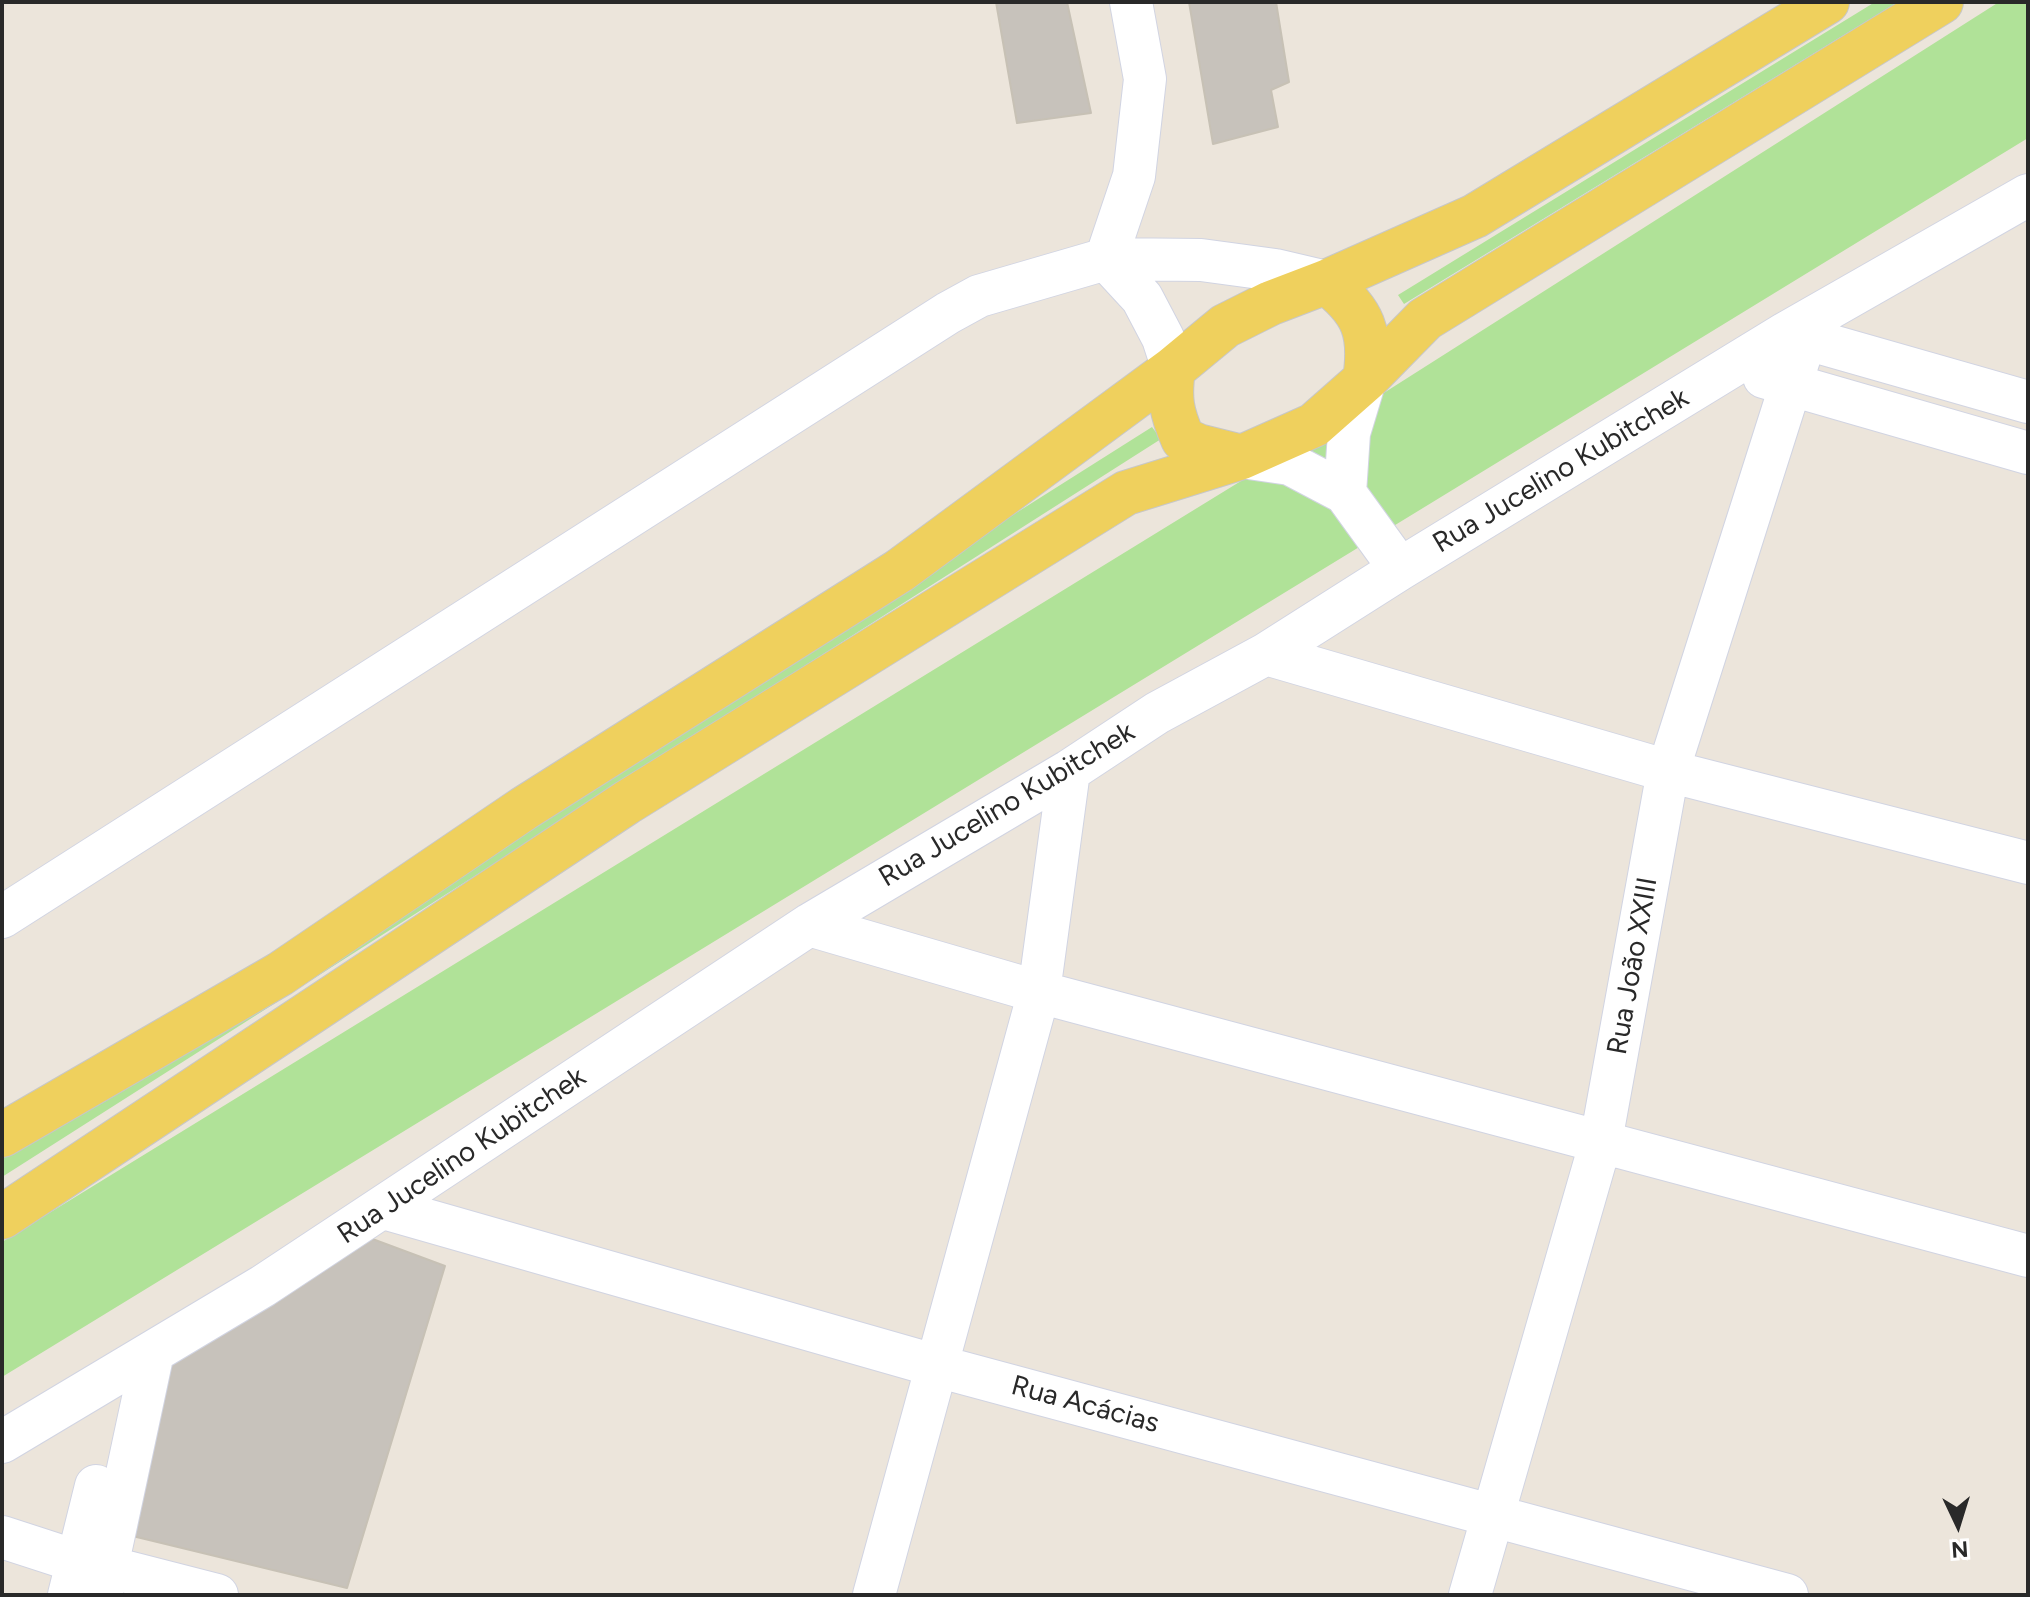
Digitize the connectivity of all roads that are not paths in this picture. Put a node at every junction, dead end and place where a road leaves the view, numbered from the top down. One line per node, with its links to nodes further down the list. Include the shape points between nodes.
1 (1131, 2): 5 (street, via 1145,79 1134,176)
2 (1827, 2): 6 (main road, via 1475,216)
3 (1941, 2): 10 (main road, via 1425,319)
4 (2028, 195): 7 (street, Rua Jucelino Kubitchek)
5 (1106, 259): 6 (street, via 1201,260); 9 (street, via 1142,298); 21 (street, via 979,296 948,313)
6 (1326, 282): 9 (main road, via 1225,326); 10 (main road, via 1348,299 1365,329)
7 (1796, 337): 8 (street, Rua Jucelino Kubitchek); 11 (street, Rua João XXIII); 12 (street)
8 (1732, 367): 11 (street); 16 (street, Rua Jucelino Kubitchek)
9 (1173, 369): 14 (main road, via 1169,394 1183,439); 24 (main road, via 899,571 523,809 280,974)
10 (1365, 380): 14 (main road, via 1314,425); 15 (street, via 1349,433)
11 (1791, 386): 13 (street); 19 (street, Rua João XXIII)
12 (2028, 402)
13 (2028, 453)
14 (1242, 457): 15 (street, via 1290,464); 27 (main road, via 1126,493 626,803)
15 (1345, 493): 16 (street)
16 (1400, 569): 17 (street, Rua Jucelino Kubitchek)
17 (1266, 654): 18 (street, Rua Jucelino Kubitchek, via 1157,713); 19 (street)
18 (1069, 771): 22 (street, Rua Jucelino Kubitchek); 23 (street)
19 (1668, 771): 20 (street); 25 (street, Rua João XXIII)
20 (2028, 863)
21 (2, 917)
22 (809, 925): 23 (street); 26 (street, Rua Jucelino Kubitchek)
23 (1039, 992): 25 (street); 30 (street)
24 (2, 1135)
25 (1601, 1141): 28 (street); 32 (street, Rua João XXIII)
26 (384, 1208): 29 (street, Rua Jucelino Kubitchek); 30 (street, Rua Acácias)
27 (2, 1217)
28 (2028, 1256)
29 (137, 1362): 31 (street, Rua Jucelino Kubitchek); 34 (street)
30 (937, 1366): 32 (street, Rua Acácias); 36 (street)
31 (2, 1442)
32 (1495, 1515): 37 (street, Rua João XXIII); 38 (street, Rua Acácias)
33 (2, 1537): 34 (street)
34 (89, 1580): 35 (street)
35 (217, 1595)
36 (874, 1595)
37 (1470, 1595)
38 (1787, 1595)

